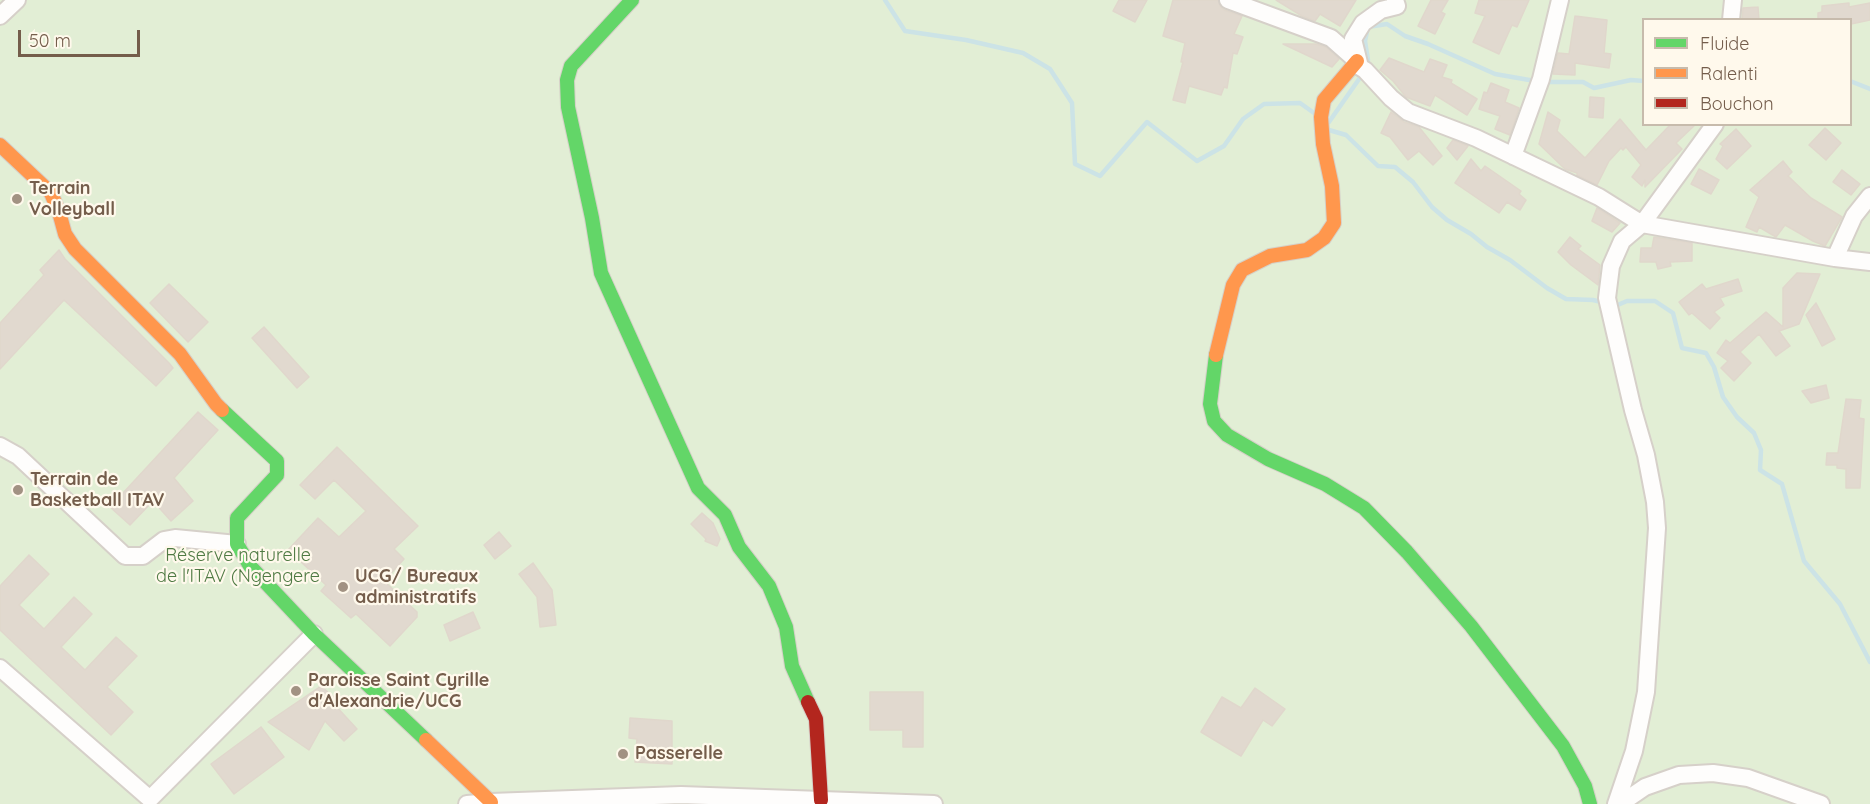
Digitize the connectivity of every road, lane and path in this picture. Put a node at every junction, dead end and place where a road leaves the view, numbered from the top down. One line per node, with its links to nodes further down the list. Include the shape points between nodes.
1 (17, 0): 7 (street)
2 (632, 0): 21 (street, via 571,66 567,80 568,107 601,273 698,488 725,515 739,547 769,586 786,627 792,666 816,719)
3 (1228, 0): 9 (street, via 1331,38)
4 (1395, 0): 9 (street, via 1397,6 1382,10 1363,23 1353,39)
5 (1560, 0): 12 (street, via 1538,85)
6 (1733, 0): 8 (street)
7 (0, 16)
8 (1731, 18)
9 (1363, 68): 12 (street, via 1408,112); 26 (street, via 1332,88 1324,100 1323,144 1332,186 1334,223 1324,238 1307,249 1270,256 1242,270 1233,285 1213,370 1210,404 1214,421 1227,435 1268,459 1325,484 1364,508 1472,626 1563,746 1586,786)
10 (1714, 126): 14 (street)
11 (0, 145): 18 (street, via 51,193 65,234 75,249 180,354 216,404 277,461 277,475 237,518)
12 (1513, 156): 14 (street, via 1599,197)
13 (1870, 196): 15 (street, via 1854,216)
14 (1642, 224): 15 (street); 27 (street, via 1622,241 1611,266 1609,306 1646,454 1657,528 1646,692)
15 (1835, 258): 16 (street)
16 (1870, 262)
17 (0, 446): 18 (street, via 18,456 125,556 143,556 164,540 175,538)
18 (237, 544): 19 (street, via 250,566)
19 (314, 634): 22 (street); 23 (street)
20 (0, 668): 22 (street)
21 (821, 800): 23 (street, via 681,795); 25 (street)
22 (151, 802)
23 (491, 802): 24 (street)
24 (467, 804)
25 (934, 804)
26 (1590, 804)
27 (1618, 804): 28 (street, via 1645,787 1679,775 1713,773 1748,778)
28 (1821, 804)

